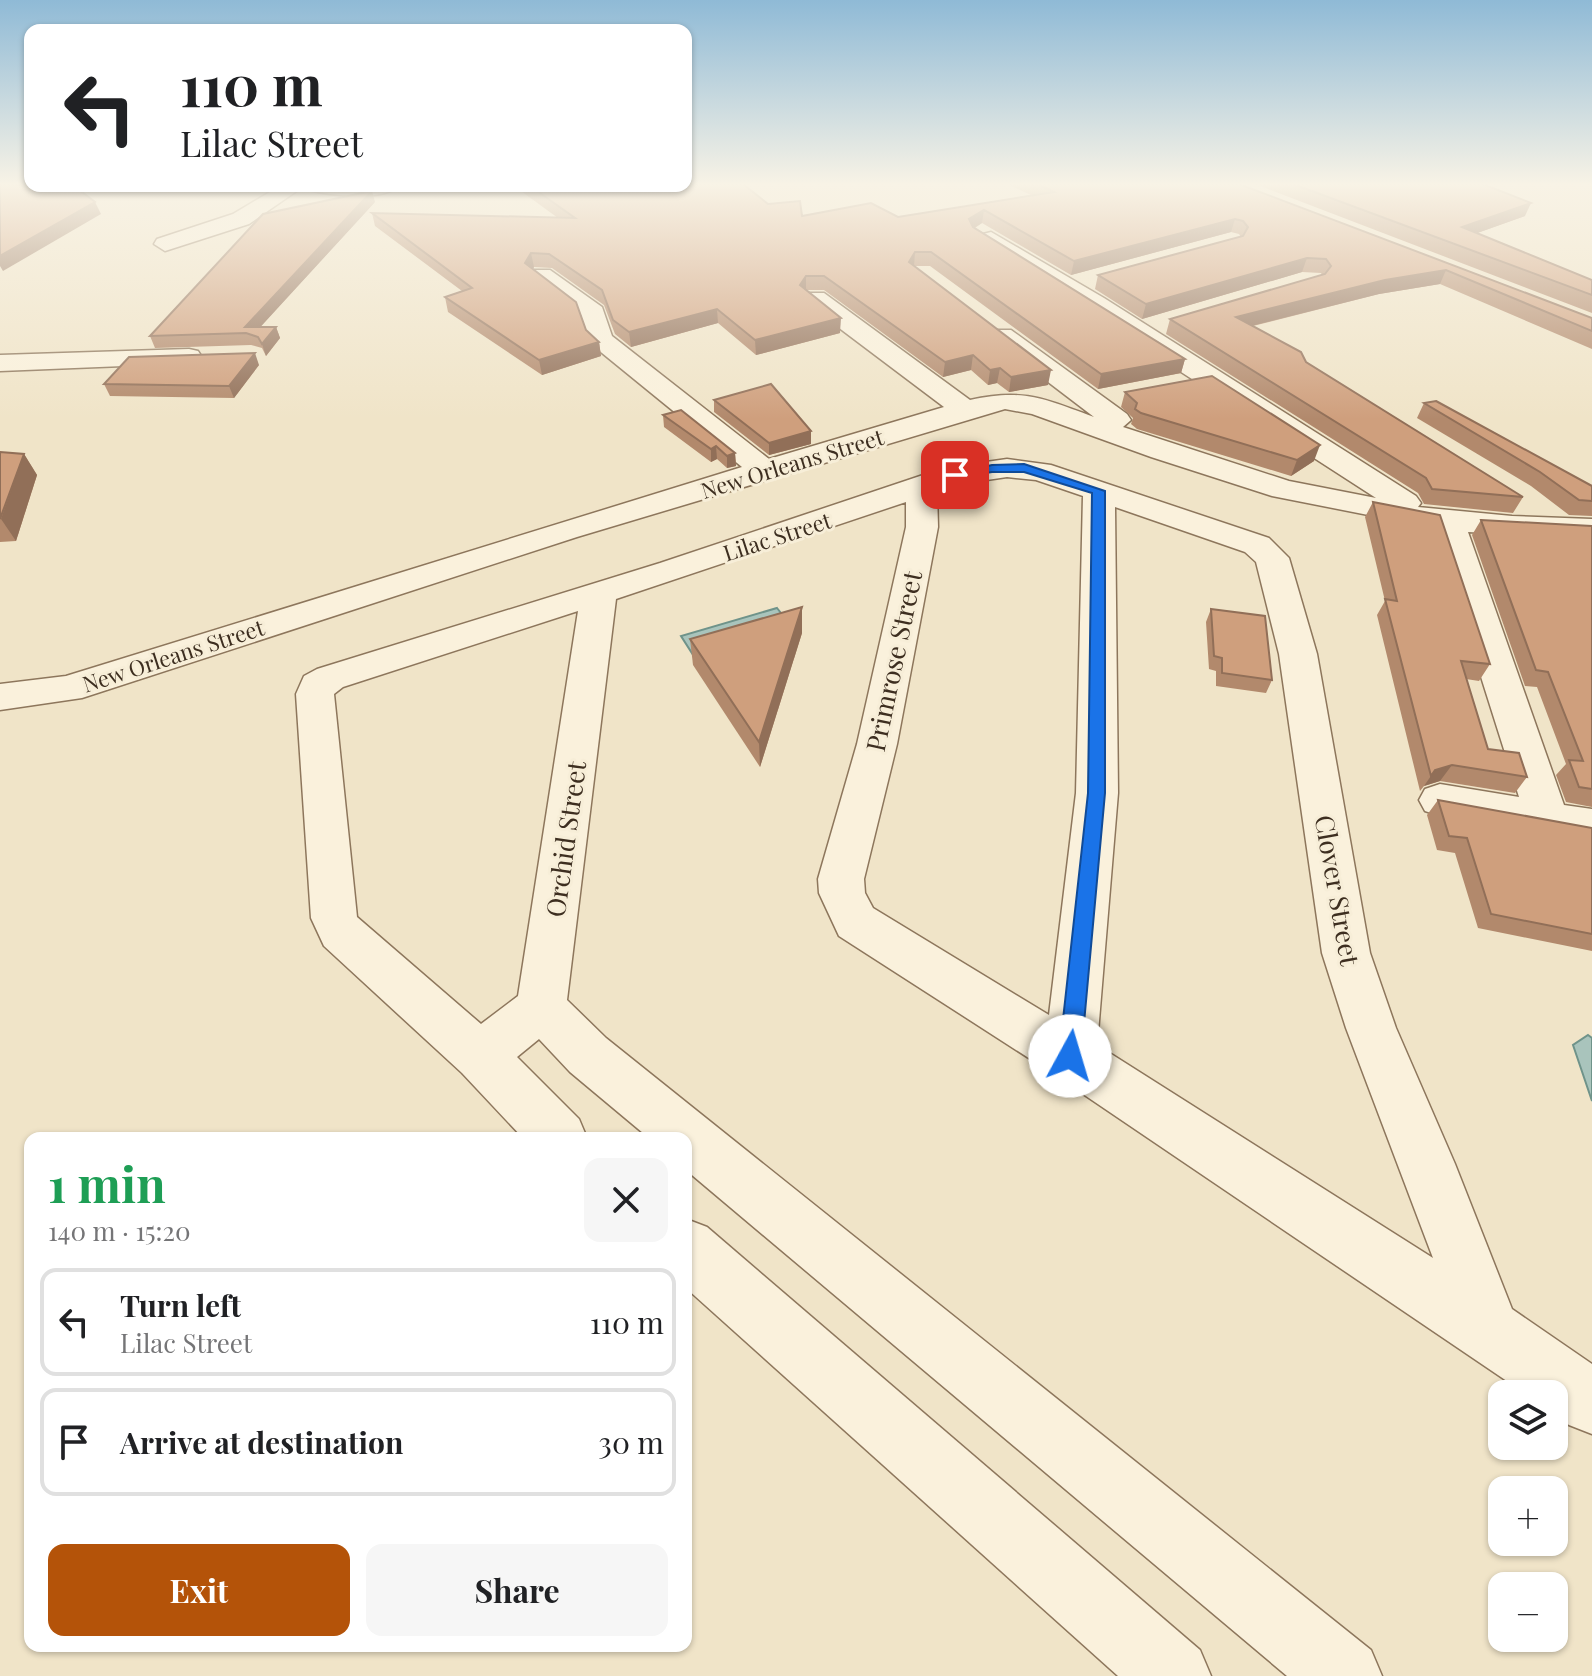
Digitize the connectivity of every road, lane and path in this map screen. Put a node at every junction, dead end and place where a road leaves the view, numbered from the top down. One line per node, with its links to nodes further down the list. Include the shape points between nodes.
1 (1030, 262): 4 (street)
2 (542, 275): 17 (street, via 593,312 600,339)
3 (1098, 278): 4 (street)
4 (1069, 286): 8 (street)
5 (815, 298): 15 (street)
6 (982, 320): 14 (street)
7 (1170, 322): 8 (street)
8 (1141, 330): 11 (street)
9 (220, 357): 10 (street)
10 (0, 363)
11 (1212, 379): 12 (street); 22 (street)
12 (1182, 385)
13 (1121, 396): 14 (street)
14 (1091, 401): 16 (street)
15 (965, 410): 16 (street, New Orleans Street, via 1005,401 1038,406); 17 (street, New Orleans Street)
16 (1162, 451): 22 (street, New Orleans Street, via 1283,489)
17 (765, 471): 21 (street, New Orleans Street)
18 (921, 487): 19 (street, Lilac Street, via 955,475 1007,468 1040,471); 25 (street, Lilac Street); 32 (street, Primrose Street, via 922,527 877,744 841,879 848,911 856,922)
19 (1099, 491): 24 (street, Lilac Street); 32 (street, via 1097,793)
20 (1518, 496): 23 (street)
21 (622, 513): 25 (street, New Orleans Street); 25 (street, Orchid Street)
22 (1438, 519): 23 (street, New Orleans Street); 28 (street)
23 (1577, 529)
24 (1246, 541): 37 (street, Clover Street, via 1272,558 1298,654 1346,953)
25 (588, 570): 26 (street, New Orleans Street, via 68,689); 30 (street, Orchid Street); 31 (street, Lilac Street, via 330,678 315,694 334,918 351,944)
26 (0, 697)
27 (1440, 800): 28 (street)
28 (1547, 818): 29 (street)
29 (1592, 826)
30 (541, 1007): 31 (street); 34 (street, via 588,1055)
31 (480, 1056): 33 (street)
32 (1070, 1056): 37 (street, Primrose Street)
33 (554, 1132)
34 (682, 1132)
35 (692, 1140): 40 (street)
36 (692, 1253): 39 (street)
37 (1489, 1330): 38 (street, Primrose Street)
38 (1592, 1402)
39 (1174, 1676)
40 (1345, 1676)

